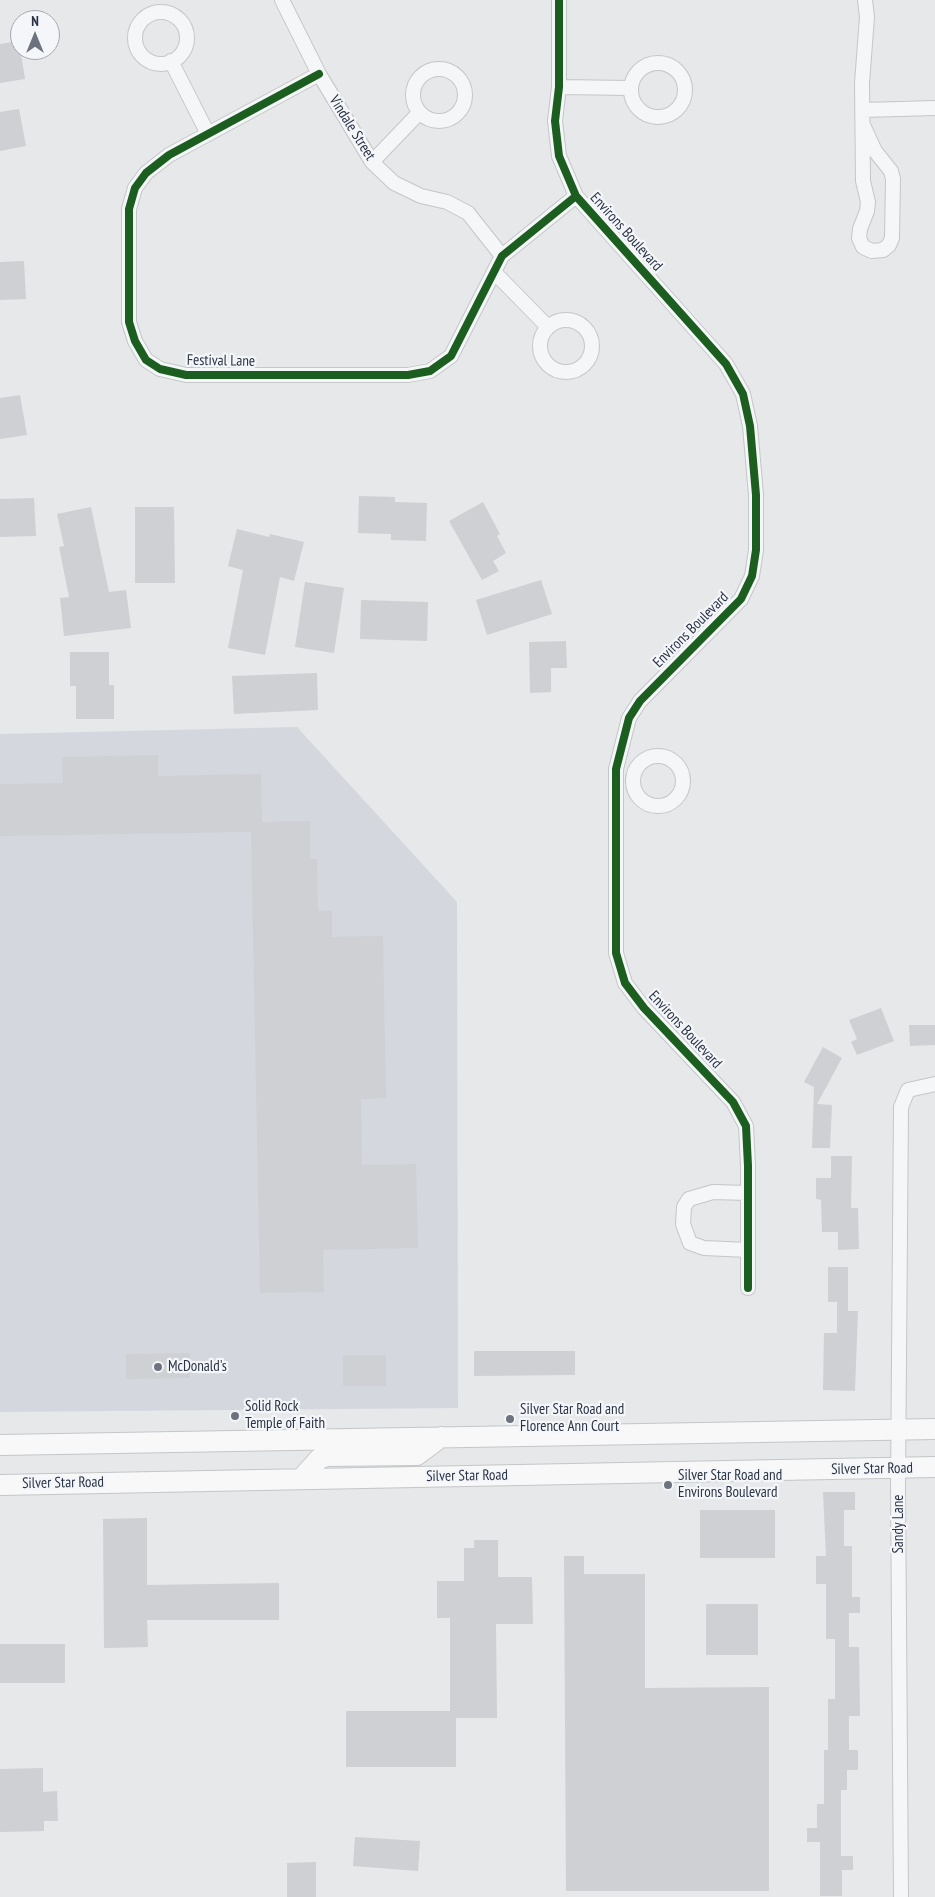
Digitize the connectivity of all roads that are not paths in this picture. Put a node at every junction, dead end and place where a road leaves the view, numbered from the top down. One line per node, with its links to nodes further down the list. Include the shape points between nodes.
1 (282, 0): 5 (street, Vindale Street)
2 (559, 0): 6 (street, Environs Boulevard)
3 (865, 0): 9 (street)
4 (172, 61): 12 (street)
5 (319, 74): 12 (street, Festival Lane); 13 (street, Vindale Street)
6 (559, 87): 7 (street); 14 (street, Environs Boulevard, via 555,121 559,156)
7 (630, 88): 7 (street, via 631,99 637,108 656,118 676,111 685,92 684,81 678,72 660,62 639,69)
8 (935, 108): 9 (street)
9 (862, 110): 11 (street)
10 (419, 113): 13 (street)
11 (862, 125): 11 (street, via 863,181 868,202 859,238 863,247 872,251 883,250 892,238 893,180 891,171 875,152)
12 (208, 134): 16 (street, Festival Lane, via 169,155 146,174 135,188 129,209 129,322 146,360 160,369 186,375 408,375 430,371 451,356)
13 (372, 162): 15 (street, Vindale Street, via 394,183 468,213)
14 (576, 196): 15 (street, Festival Lane); 18 (street, Environs Boulevard, via 726,364 743,394 750,426 756,496 756,550 752,576 741,599 640,701 629,718 616,768)
15 (502, 256): 16 (street, Festival Lane)
16 (494, 272): 17 (street)
17 (548, 326)
18 (616, 784): 19 (street); 21 (street, Environs Boulevard, via 616,953 625,983 644,1008 733,1102 746,1126)
19 (632, 784)
20 (935, 1084): 24 (street, Sandy Lane, via 908,1090 901,1107)
21 (748, 1193): 22 (street, Environs Boulevard); 22 (street, via 713,1192 689,1199 684,1208 683,1224 690,1243 704,1248)
22 (748, 1250): 23 (street, Environs Boulevard)
23 (748, 1288)
24 (899, 1429): 25 (main road); 26 (main road); 29 (street, Sandy Lane)
25 (935, 1429)
26 (441, 1437): 27 (main road); 30 (main road, via 417,1455 326,1456)
27 (0, 1445)
28 (935, 1467): 29 (main road, Silver Star Road)
29 (898, 1468): 30 (main road, Silver Star Road); 32 (street, Sandy Lane)
30 (301, 1478): 31 (main road, Silver Star Road)
31 (0, 1484)
32 (901, 1897)

